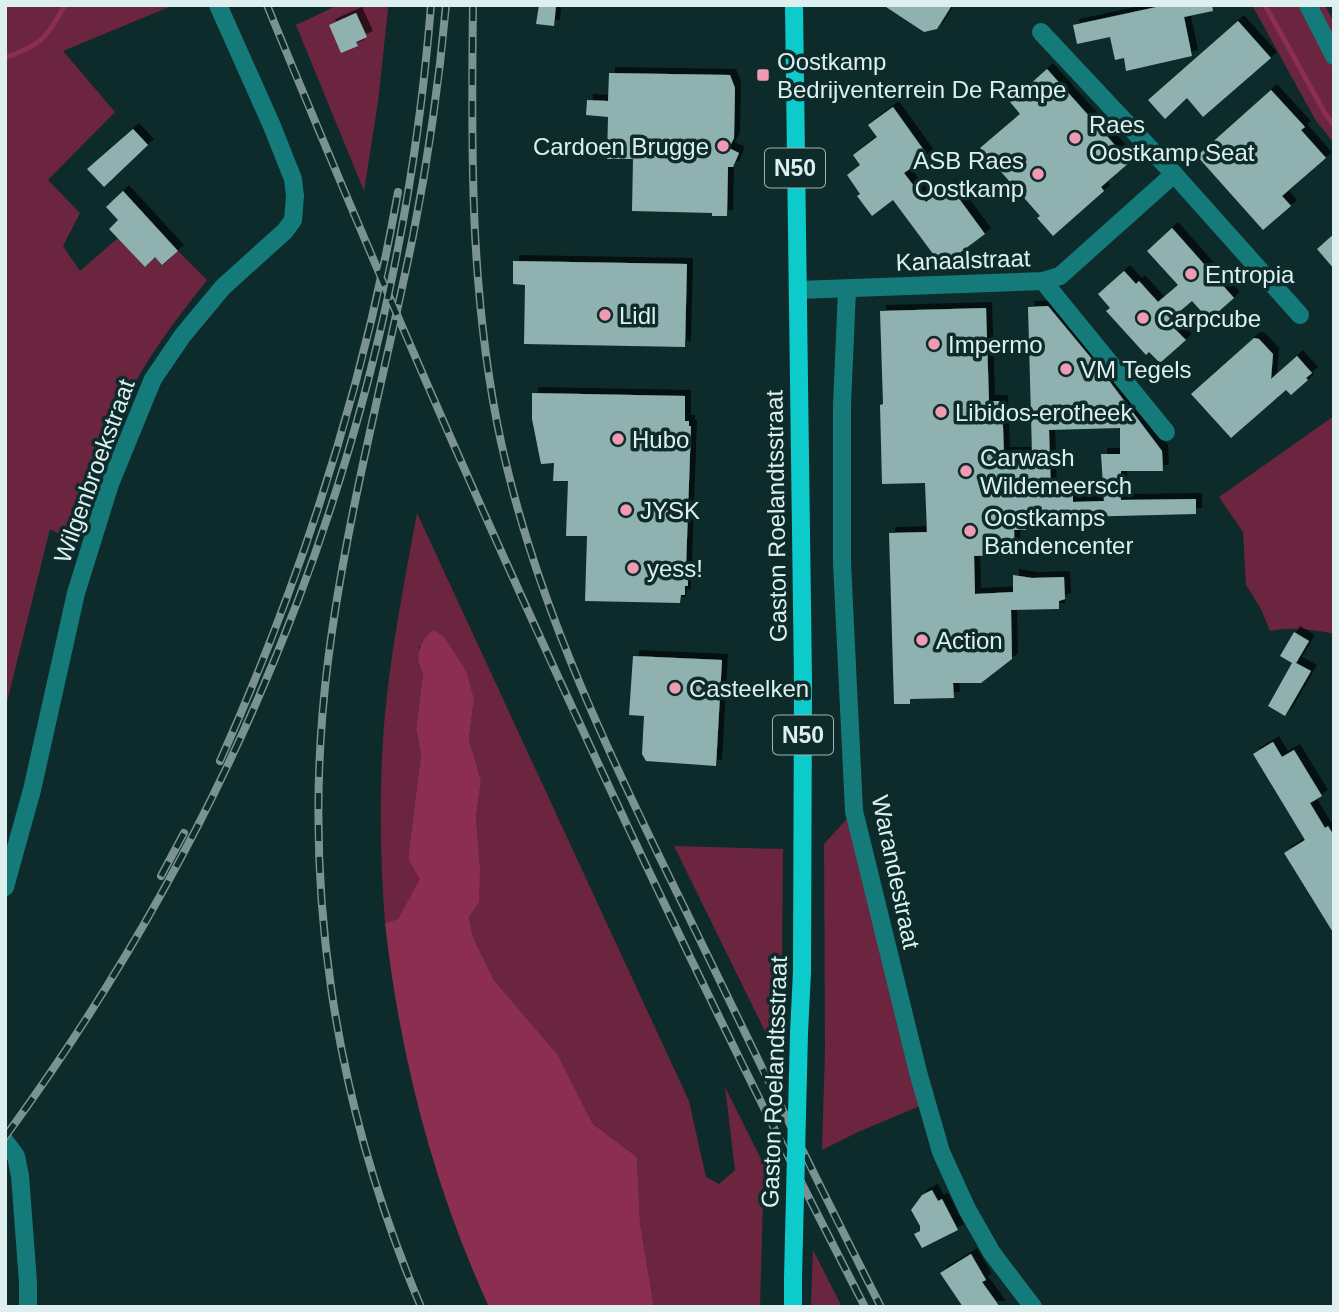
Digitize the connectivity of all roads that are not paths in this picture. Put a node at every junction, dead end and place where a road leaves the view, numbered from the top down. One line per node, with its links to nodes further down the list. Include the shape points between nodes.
1 (218, 5): 12 (street, Wilgenbroekstraat, via 293,179 293,220 223,287 153,379 110,484 76,593)
2 (794, 5): 8 (main road, Gaston Roelandtsstraat / N50)
3 (1308, 5): 5 (street)
4 (1041, 32): 6 (street)
5 (1334, 56)
6 (1174, 174): 7 (street, Kanaalstraat, via 1060,276); 10 (street)
7 (1043, 281): 9 (street, Kanaalstraat); 11 (street)
8 (797, 290): 9 (street, Kanaalstraat); 15 (main road, Gaston Roelandtsstraat / N50, bridge, via 802,972)
9 (847, 290): 16 (street, Warandestraat, via 842,563 854,811 941,1152 992,1253)
10 (1300, 316)
11 (1166, 432)
12 (5, 887)
13 (5, 1141): 14 (street, via 16,1156 20,1176)
14 (28, 1307)
15 (793, 1307)
16 (1033, 1307)

